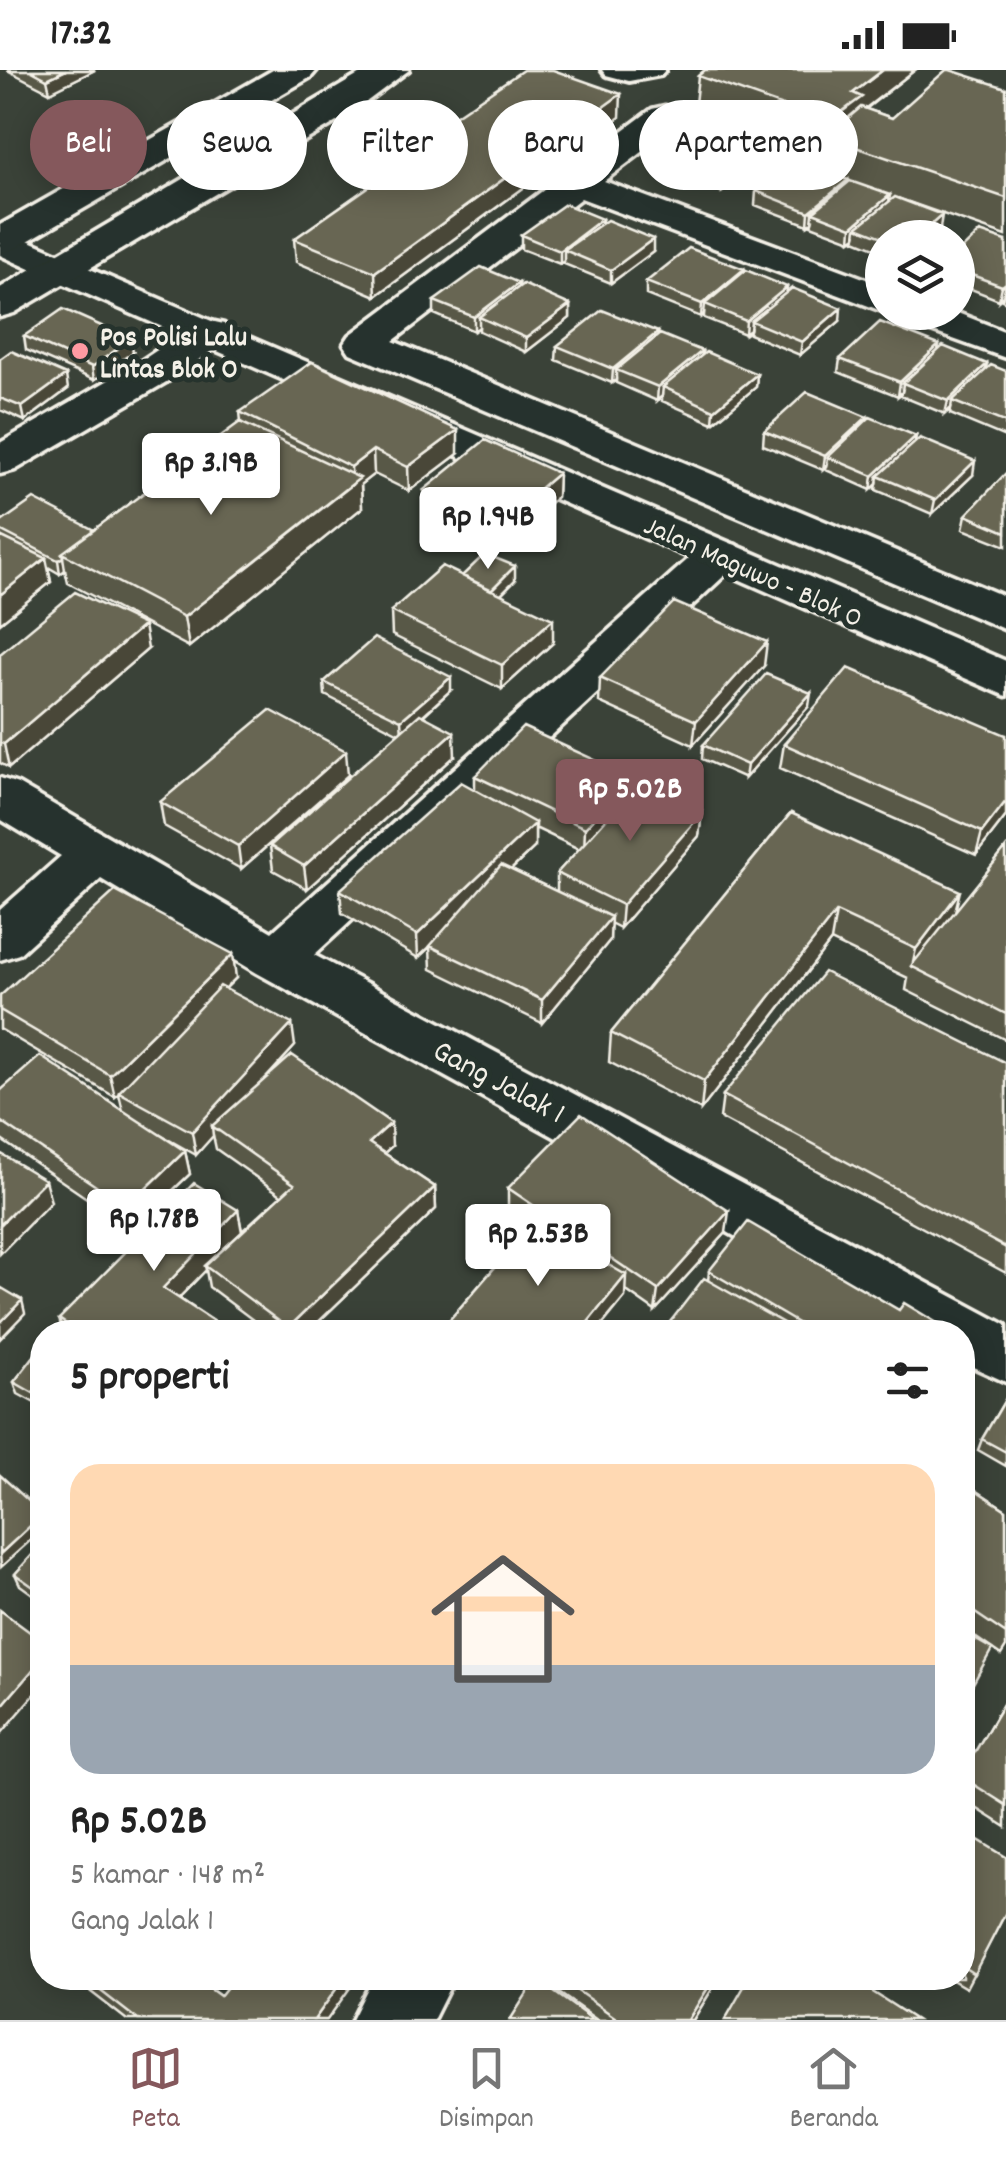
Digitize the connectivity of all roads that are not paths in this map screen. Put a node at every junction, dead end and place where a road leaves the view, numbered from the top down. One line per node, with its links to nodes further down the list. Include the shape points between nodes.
1 (299, 70): 9 (main road)
2 (390, 70): 10 (main road)
3 (615, 70): 4 (lane)
4 (652, 70)
5 (639, 137): 6 (main road)
6 (619, 152)
7 (569, 190): 18 (main road, via 364,344)
8 (593, 190): 11 (main road)
9 (0, 240): 10 (main road, Jalan Maguwo - Blok O)
10 (62, 269): 12 (main road); 14 (main road, Jalan Maguwo - Blok O)
11 (865, 293)
12 (0, 304)
13 (965, 330): 15 (main road)
14 (210, 333): 16 (main road); 17 (main road, Jalan Maguwo - Blok O)
15 (1006, 346)
16 (0, 461)
17 (720, 556): 19 (main road, Jalan Maguwo - Blok O); 23 (main road)
18 (1006, 615)
19 (1006, 680)
20 (0, 796): 21 (main road, Gang Jalak 1)
21 (96, 854): 22 (main road); 23 (main road, Gang Jalak 1)
22 (0, 940)
23 (276, 960): 24 (main road, Gang Jalak 1)
24 (941, 1320)
25 (975, 1338): 26 (main road, Gang Jalak 1)
26 (1006, 1355)
27 (409, 1990): 28 (main road)
28 (389, 2020)

